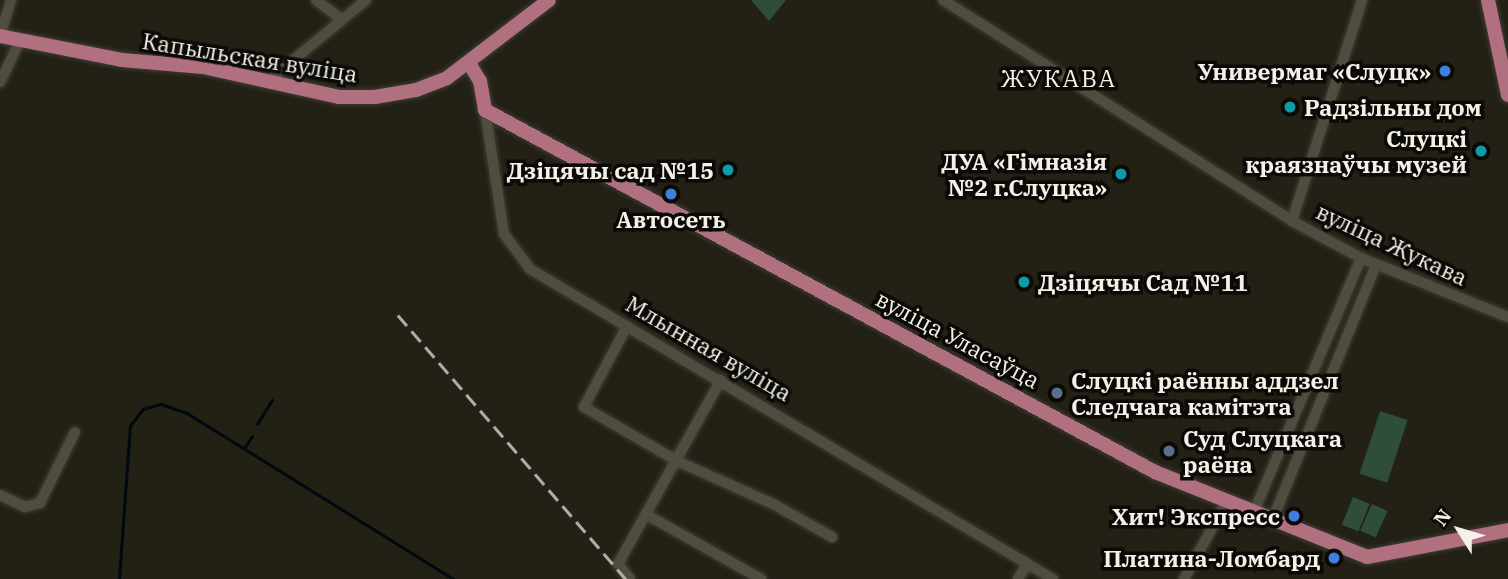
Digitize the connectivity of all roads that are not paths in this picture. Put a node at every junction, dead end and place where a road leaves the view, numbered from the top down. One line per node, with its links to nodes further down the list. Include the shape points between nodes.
1 (11, 0): 9 (street)
2 (316, 0): 8 (street)
3 (366, 0): 8 (street)
4 (549, 0): 11 (main road, Капыльская вуліца)
5 (943, 0): 16 (street, вуліца Жукава)
6 (1362, 0): 16 (street)
7 (1488, 0): 14 (main road)
8 (341, 19): 12 (street)
9 (0, 36): 10 (main road, Капыльская вуліца)
10 (20, 41): 12 (main road, Капыльская вуліца); 13 (street)
11 (469, 63): 12 (main road, Капыльская вуліца, via 416,90 385,96 338,97); 15 (main road, Млынная вуліца, via 480,81)
12 (269, 80)
13 (0, 82)
14 (1508, 95)
15 (485, 110): 20 (street, Млынная вуліца, via 499,212 515,253 545,279); 25 (main road, вуліца Уласаўца, via 1155,472)
16 (1292, 221): 17 (street, вуліца Жукава)
17 (1361, 258): 18 (street, вуліца Жукава); 27 (street)
18 (1376, 265): 19 (street, вуліца Жукава); 28 (street)
19 (1508, 317)
20 (627, 326): 21 (street, Млынная вуліца); 23 (street, via 584,407)
21 (721, 380): 23 (street); 31 (street, Млынная вуліца)
22 (75, 432): 24 (street, via 40,503 24,507)
23 (677, 461): 26 (street); 30 (street, via 774,504)
24 (0, 495)
25 (1226, 503): 27 (main road, вуліца Уласаўца); 36 (street)
26 (647, 514): 32 (street, via 618,564); 33 (street)
27 (1254, 514): 28 (main road, вуліца Уласаўца)
28 (1272, 521): 29 (main road, вуліца Уласаўца, via 1367,558)
29 (1508, 530)
30 (832, 537)
31 (1027, 564): 34 (street); 35 (street, Млынная вуліца)
32 (630, 579)
33 (761, 579)
34 (1018, 579)
35 (1053, 579)
36 (1184, 579)

